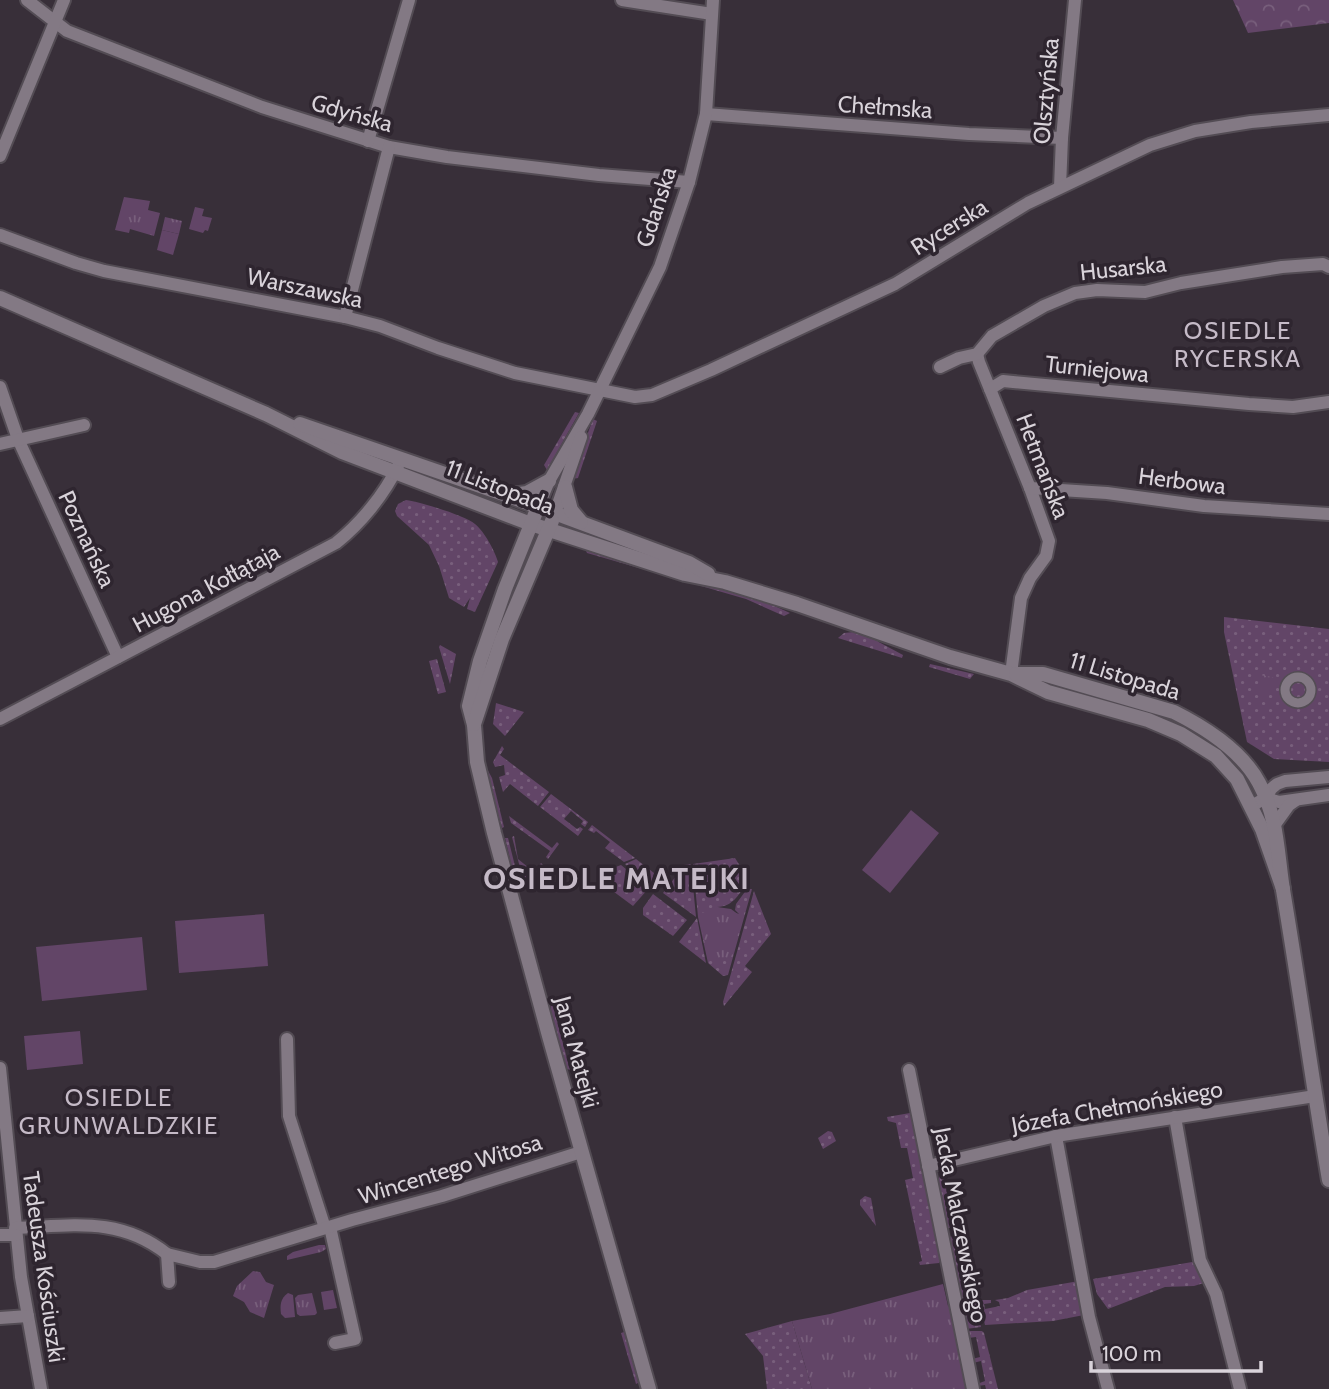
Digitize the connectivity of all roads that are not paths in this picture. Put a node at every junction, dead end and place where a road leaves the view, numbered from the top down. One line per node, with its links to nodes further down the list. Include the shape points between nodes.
1 (27, 0): 8 (street, Gdyńska)
2 (64, 0): 8 (street)
3 (408, 0): 12 (street)
4 (622, 0): 7 (street)
5 (713, 0): 7 (street, Gdańska)
6 (1075, 0): 11 (street, Olsztyńska)
7 (712, 14): 9 (street, Gdańska)
8 (55, 21): 12 (street, Gdyńska, via 67,31 249,102); 14 (street)
9 (706, 114): 11 (street, Chełmska); 15 (street, Gdańska)
10 (1329, 115): 16 (street, Rycerska, via 1195,131 1150,145)
11 (1062, 138): 16 (street, Olsztyńska)
12 (368, 141): 13 (street, Gdyńska)
13 (389, 147): 15 (street, Gdyńska); 20 (street)
14 (0, 156)
15 (690, 183): 25 (street, Gdańska, via 660,267)
16 (1060, 187): 25 (street, Rycerska, via 895,284 711,370 642,397)
17 (0, 235): 20 (street, Warszawska, via 104,271)
18 (1329, 267): 21 (street, Husarska, via 1282,267 1145,292 1074,293 992,336)
19 (0, 298): 31 (street, 11 Listopada, via 326,444)
20 (345, 317): 25 (street, Warszawska, via 505,370)
21 (978, 354): 22 (street, Husarska); 24 (street, Hetmańska)
22 (940, 367)
23 (0, 387): 29 (street, Poznańska)
24 (989, 389): 26 (street, Turniejowa, via 1003,381 1293,407); 34 (street, Hetmańska)
25 (599, 390): 27 (street, Gdańska)
26 (1329, 402)
27 (588, 414): 32 (street, Gdańska); 33 (street, Gdańska)
28 (84, 425): 29 (street)
29 (18, 439): 30 (street); 47 (street, Poznańska)
30 (0, 444)
31 (398, 466): 35 (street, 11 Listopada); 37 (street, 11 Listopada); 47 (street, Hugona Kołłątaja, via 366,513 336,543)
32 (548, 481): 35 (street, via 527,494); 36 (street, Gdańska)
33 (565, 487): 38 (street, Gdańska); 40 (street, via 571,510)
34 (1030, 488): 39 (street, Herbowa); 48 (street, Hetmańska, via 1049,541 1046,556 1021,598)
35 (506, 495): 36 (street, 11 Listopada)
36 (538, 507): 38 (street, 11 Listopada); 41 (street, Gdańska)
37 (500, 512): 41 (street, 11 Listopada); 44 (street, via 518,532)
38 (555, 513): 40 (street, 11 Listopada); 42 (street, Jana Matejki)
39 (1329, 514)
40 (582, 523): 46 (street, 11 Listopada, via 689,563)
41 (531, 524): 42 (street, 11 Listopada); 44 (street, Jana Matejki)
42 (548, 530): 43 (street, 11 Listopada); 45 (street, Jana Matejki)
43 (576, 539): 45 (street, via 561,540); 46 (street, 11 Listopada)
44 (521, 549): 52 (street, Jana Matejki, via 472,686 468,706)
45 (538, 556): 52 (street, Jana Matejki, via 498,649)
46 (725, 582): 48 (street, 11 Listopada)
47 (118, 657): 51 (street, Hugona Kołłątaja)
48 (1011, 674): 53 (street, 11 Listopada, via 1043,674 1174,712 1216,738); 59 (street, 11 Listopada, via 1048,692 1148,720 1193,740 1228,768)
49 (1310, 692): 50 (street)
50 (1323, 694)
51 (0, 719)
52 (474, 725): 68 (street, Jana Matejki, via 482,786)
53 (1251, 771): 55 (street, via 1269,781); 57 (street, 11 Listopada)
54 (1329, 777): 55 (street)
55 (1285, 781): 57 (street, via 1273,786)
56 (1329, 795): 58 (street)
57 (1266, 798): 58 (street, via 1279,802); 59 (street); 60 (street, 11 Listopada)
58 (1298, 799): 60 (street)
59 (1251, 806): 61 (street, 11 Listopada)
60 (1276, 824): 61 (street, 11 Listopada)
61 (1283, 889): 65 (street, 11 Listopada)
62 (287, 1039): 71 (street, via 289,1116)
63 (0, 1068): 72 (street, Tadeusza Kościuszki)
64 (909, 1070): 69 (street, Jacka Malczewskiego)
65 (1315, 1096): 66 (street, Józefa Chełmońskiego); 70 (street, 11 Listopada)
66 (1175, 1117): 67 (street, Józefa Chełmońskiego); 83 (street, via 1200,1260 1216,1294)
67 (1056, 1136): 69 (street, Józefa Chełmońskiego); 82 (street, via 1089,1317)
68 (581, 1152): 71 (street, Wincentego Witosa); 80 (street, Jana Matejki)
69 (928, 1166): 81 (street, Jacka Malczewskiego)
70 (1329, 1180)
71 (328, 1227): 74 (street, Wincentego Witosa, via 214,1262); 78 (street, via 355,1339)
72 (16, 1231): 73 (street, Wincentego Witosa); 74 (street, Wincentego Witosa, via 100,1225 138,1236); 76 (street, Tadeusza Kościuszki)
73 (0, 1236)
74 (165, 1252): 75 (street)
75 (169, 1282)
76 (28, 1317): 77 (street); 79 (street, Tadeusza Kościuszki)
77 (0, 1318)
78 (335, 1343)
79 (41, 1389)
80 (649, 1389)
81 (973, 1389)
82 (1108, 1389)
83 (1240, 1389)

